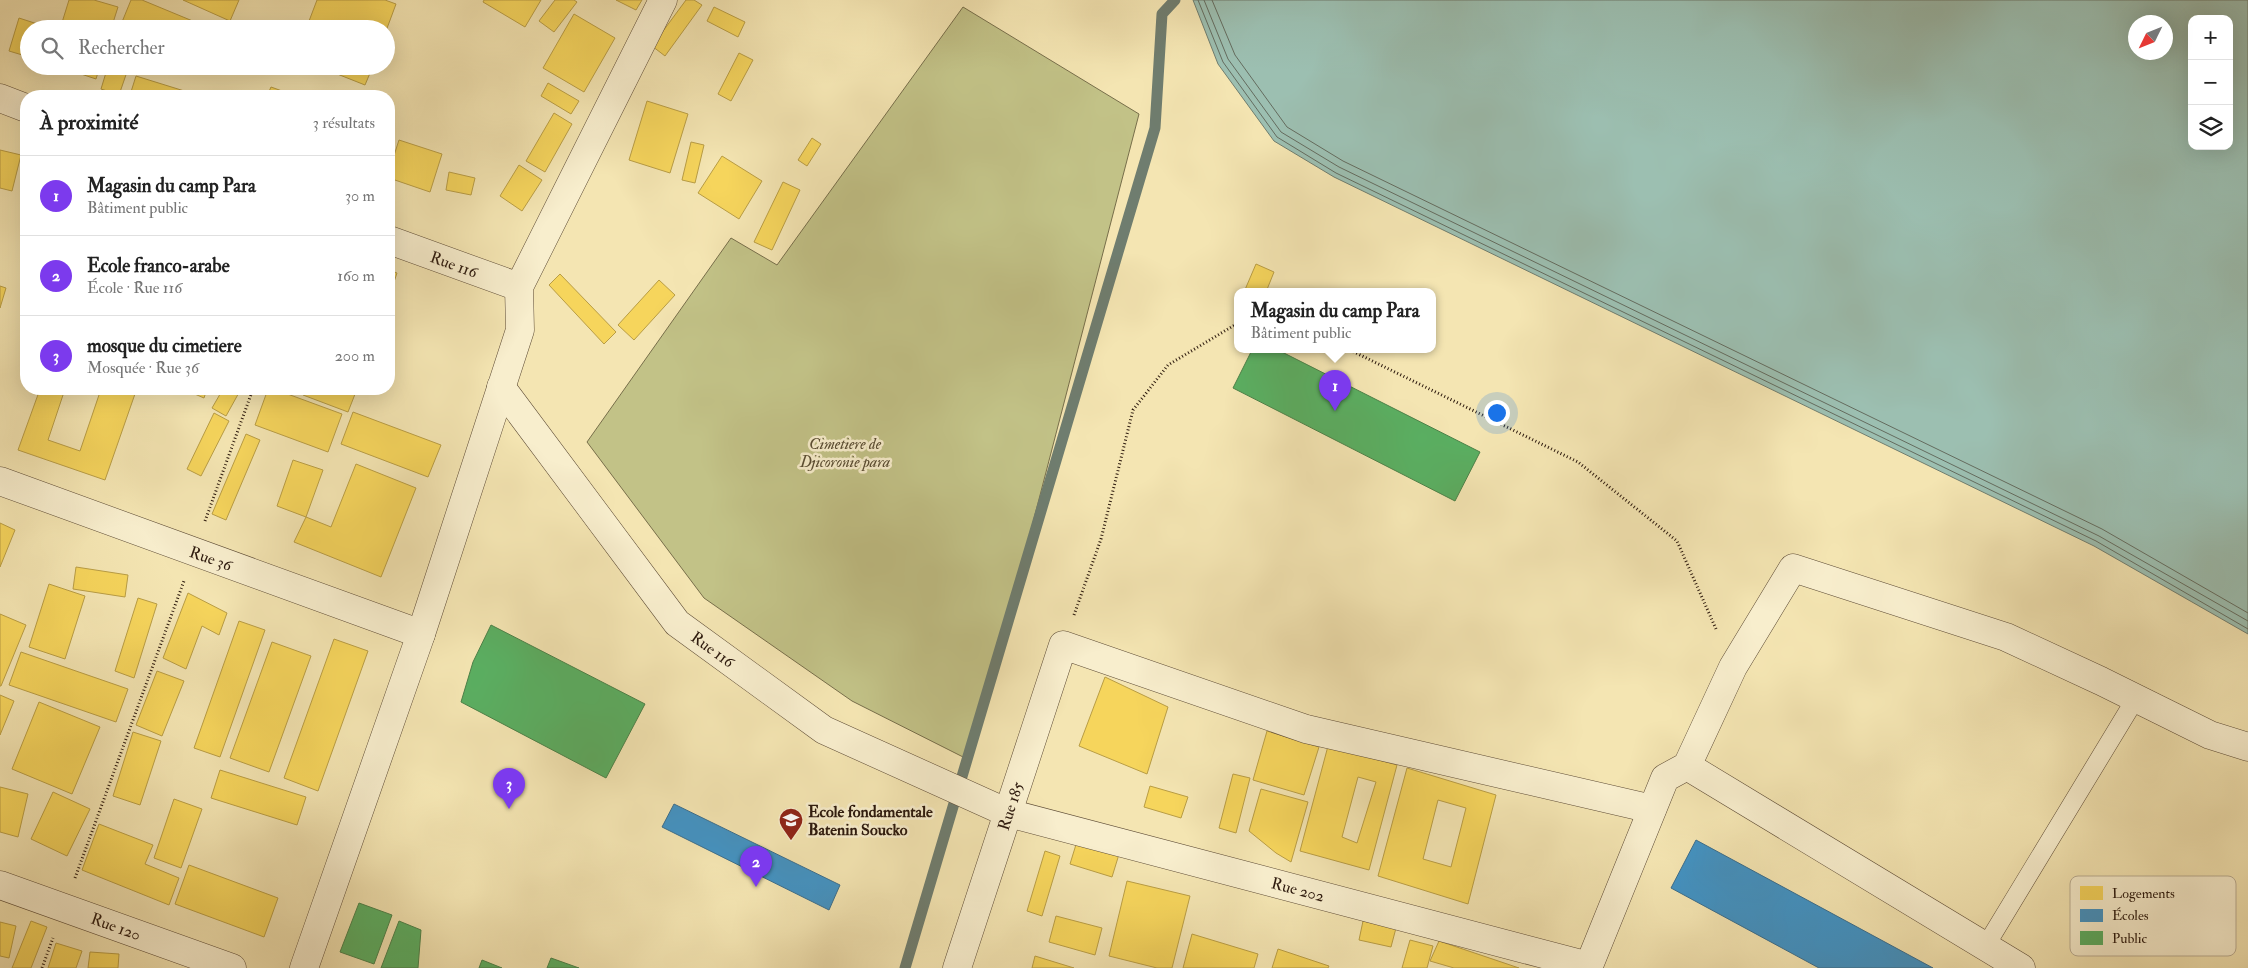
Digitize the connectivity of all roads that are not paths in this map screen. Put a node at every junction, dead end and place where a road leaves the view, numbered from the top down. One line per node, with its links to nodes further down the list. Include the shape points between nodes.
1 (663, 0): 5 (street)
2 (0, 98): 3 (street)
3 (20, 106)
4 (395, 242): 5 (street, Rue 116)
5 (519, 287): 6 (street, via 520,330)
6 (501, 387): 8 (street); 13 (street, Rue 116, via 677,623 824,730)
7 (0, 481): 8 (street, Rue 36)
8 (421, 634): 18 (street)
9 (2136, 698): 10 (street, via 2210,736); 11 (street, via 2006,637 1792,568 1733,666); 15 (lane)
10 (2248, 747)
11 (1687, 766): 12 (street, via 1665,778); 15 (street)
12 (1652, 809): 13 (street, Rue 185, via 1306,729 1064,645); 16 (street)
13 (1008, 813): 16 (street, Rue 202); 19 (street, Rue 185)
14 (0, 884): 17 (street, Rue 120)
15 (1985, 946): 20 (street)
16 (1588, 967)
17 (232, 968)
18 (304, 968)
19 (957, 968)
20 (2021, 968)

